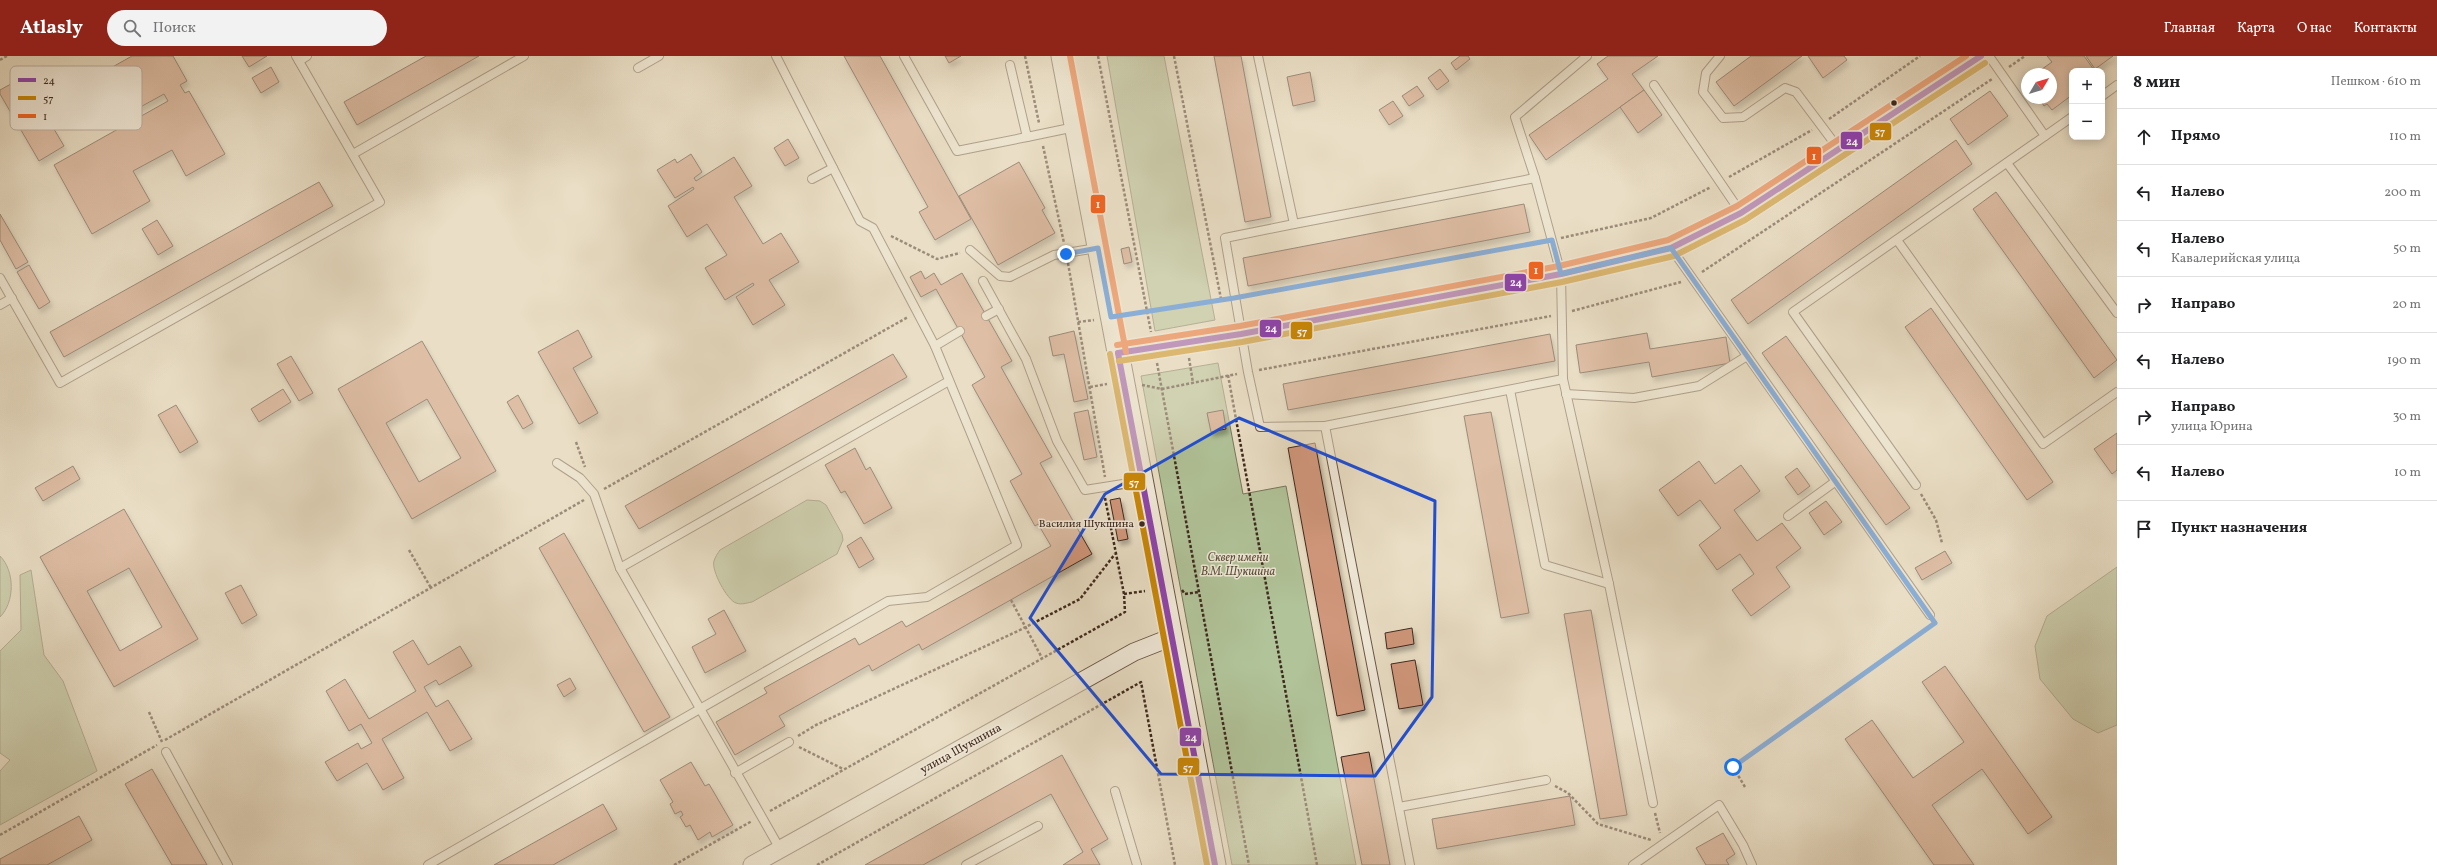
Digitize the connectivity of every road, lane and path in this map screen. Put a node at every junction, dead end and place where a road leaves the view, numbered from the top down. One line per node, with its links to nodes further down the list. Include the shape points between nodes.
1 (7, 56): 18 (path)
2 (308, 56): 17 (lane)
3 (524, 56): 31 (lane)
4 (659, 56): 20 (lane)
5 (776, 56): 33 (lane)
6 (904, 56): 29 (lane, via 958,151)
7 (1025, 56): 27 (path)
8 (1062, 56): 26 (street)
9 (1098, 56): 54 (path)
10 (1174, 56): 51 (path)
11 (1258, 56): 38 (lane)
12 (1587, 56): 34 (lane, via 1515,117)
13 (1720, 56): 25 (lane, via 1706,72 1703,92 1723,118 1743,117 1785,88 1796,92)
14 (1920, 56): 25 (path)
15 (1980, 56): 30 (street)
16 (1989, 56): 28 (lane)
17 (297, 58): 31 (lane)
18 (0, 60)
19 (1010, 65): 29 (lane)
20 (638, 68)
21 (1654, 85): 36 (lane)
22 (2117, 85): 23 (lane)
23 (2105, 94)
24 (2069, 119): 28 (lane)
25 (1820, 125): 30 (lane); 36 (path)
26 (1076, 127): 27 (lane); 42 (street)
27 (1041, 134): 29 (lane); 45 (path)
28 (2045, 136): 32 (lane)
29 (1027, 137)
30 (1838, 148): 37 (street)
31 (353, 154): 49 (lane, via 380,202 60,383)
32 (2007, 163): 41 (lane); 56 (lane)
33 (832, 168): 35 (lane); 39 (lane, via 860,221)
34 (1535, 178): 38 (lane); 40 (lane)
35 (812, 179)
36 (1720, 182): 37 (lane); 40 (path, via 1651,218)
37 (1741, 213): 43 (street)
38 (1294, 224): 50 (lane, via 1225,238)
39 (873, 228): 44 (path, via 937,259); 55 (lane)
40 (1552, 240): 46 (lane); 50 (path)
41 (1897, 240): 72 (lane, via 2043,444); 78 (lane, via 1793,312)
42 (1098, 248): 45 (lane); 58 (street)
43 (1671, 248): 46 (street); 65 (lane)
44 (970, 250): 45 (lane, via 1000,276 1010,277 1054,255)
45 (1066, 254): 59 (path)
46 (1561, 274): 61 (street); 68 (lane)
47 (0, 278): 49 (lane)
48 (983, 281): 53 (lane)
49 (12, 298): 52 (lane)
50 (1234, 298): 51 (path); 61 (lane)
51 (1221, 299): 54 (path)
52 (0, 305)
53 (999, 309): 57 (lane); 79 (lane, via 1026,359 1057,441 1085,490)
54 (1146, 310): 58 (path); 63 (path)
55 (917, 312): 62 (lane); 80 (path)
56 (2117, 313)
57 (986, 316)
58 (1111, 317): 59 (path); 64 (street)
59 (1078, 322): 79 (path)
60 (960, 331): 62 (lane)
61 (1241, 334): 63 (street); 74 (lane, via 1260,427)
62 (935, 346): 69 (lane)
63 (1154, 348): 64 (street); 90 (path)
64 (1118, 353): 76 (street)
65 (1747, 356): 73 (lane, via 1698,386 1634,398); 77 (lane)
66 (1194, 358): 70 (path, via 1189,358)
67 (1228, 376): 124 (path)
68 (1563, 379): 71 (lane); 73 (lane)
69 (949, 382): 85 (lane); 97 (lane, via 1017,545 927,598 888,600)
70 (1193, 383)
71 (1510, 390): 74 (lane); 86 (lane, via 1545,565)
72 (2117, 392)
73 (1566, 394): 86 (lane)
74 (1325, 426): 108 (lane)
75 (557, 463): 80 (lane, via 580,478)
76 (1142, 481): 79 (lane); 95 (street)
77 (1836, 481): 81 (lane); 93 (lane)
78 (1916, 485): 82 (path, via 1936,520)
79 (1106, 487): 84 (path, via 1105,499)
80 (594, 494): 85 (lane); 88 (path)
81 (1788, 516)
82 (1942, 543)
83 (409, 550): 88 (path)
84 (1116, 554): 91 (path); 94 (path, via 1080,599)
85 (620, 568): 97 (lane)
86 (1609, 584): 107 (lane)
87 (1178, 585): 90 (path, via 1185,594)
88 (431, 588): 99 (path)
89 (1146, 590): 91 (path)
90 (1199, 592): 123 (path)
91 (1124, 594): 96 (path, via 1125,612)
92 (1011, 600): 94 (path)
93 (1930, 615): 105 (path, via 1935,623 1733,767)
94 (1027, 627): 96 (path); 100 (path, via 816,725)
95 (1172, 637): 113 (street, улица Шукшина, via 1134,652); 122 (street)
96 (1042, 658): 102 (path)
97 (698, 708): 103 (lane); 115 (lane)
98 (149, 712): 99 (path)
99 (162, 742): 101 (path); 111 (path)
100 (789, 742): 102 (path); 103 (lane)
101 (166, 752): 114 (lane)
102 (843, 769): 109 (path)
103 (735, 773): 109 (lane)
104 (1546, 780): 108 (lane); 112 (path, via 1568,793 1598,824)
105 (1745, 787)
106 (1115, 791): 120 (lane)
107 (1653, 803): 112 (path)
108 (1399, 807): 125 (lane)
109 (760, 816): 113 (lane); 116 (path)
110 (1038, 826): 119 (lane)
111 (0, 835)
112 (1663, 843): 126 (lane); 127 (lane, via 1719,805)
113 (780, 849): 117 (street, улица Шукшина)
114 (228, 865)
115 (428, 865)
116 (674, 865)
117 (752, 865)
118 (817, 865): 121 (path, via 1140,682)
119 (966, 865)
120 (1138, 865)
121 (1175, 865)
122 (1215, 865)
123 (1249, 865)
124 (1317, 865)
125 (1410, 865)
126 (1633, 865)
127 (1752, 865)

